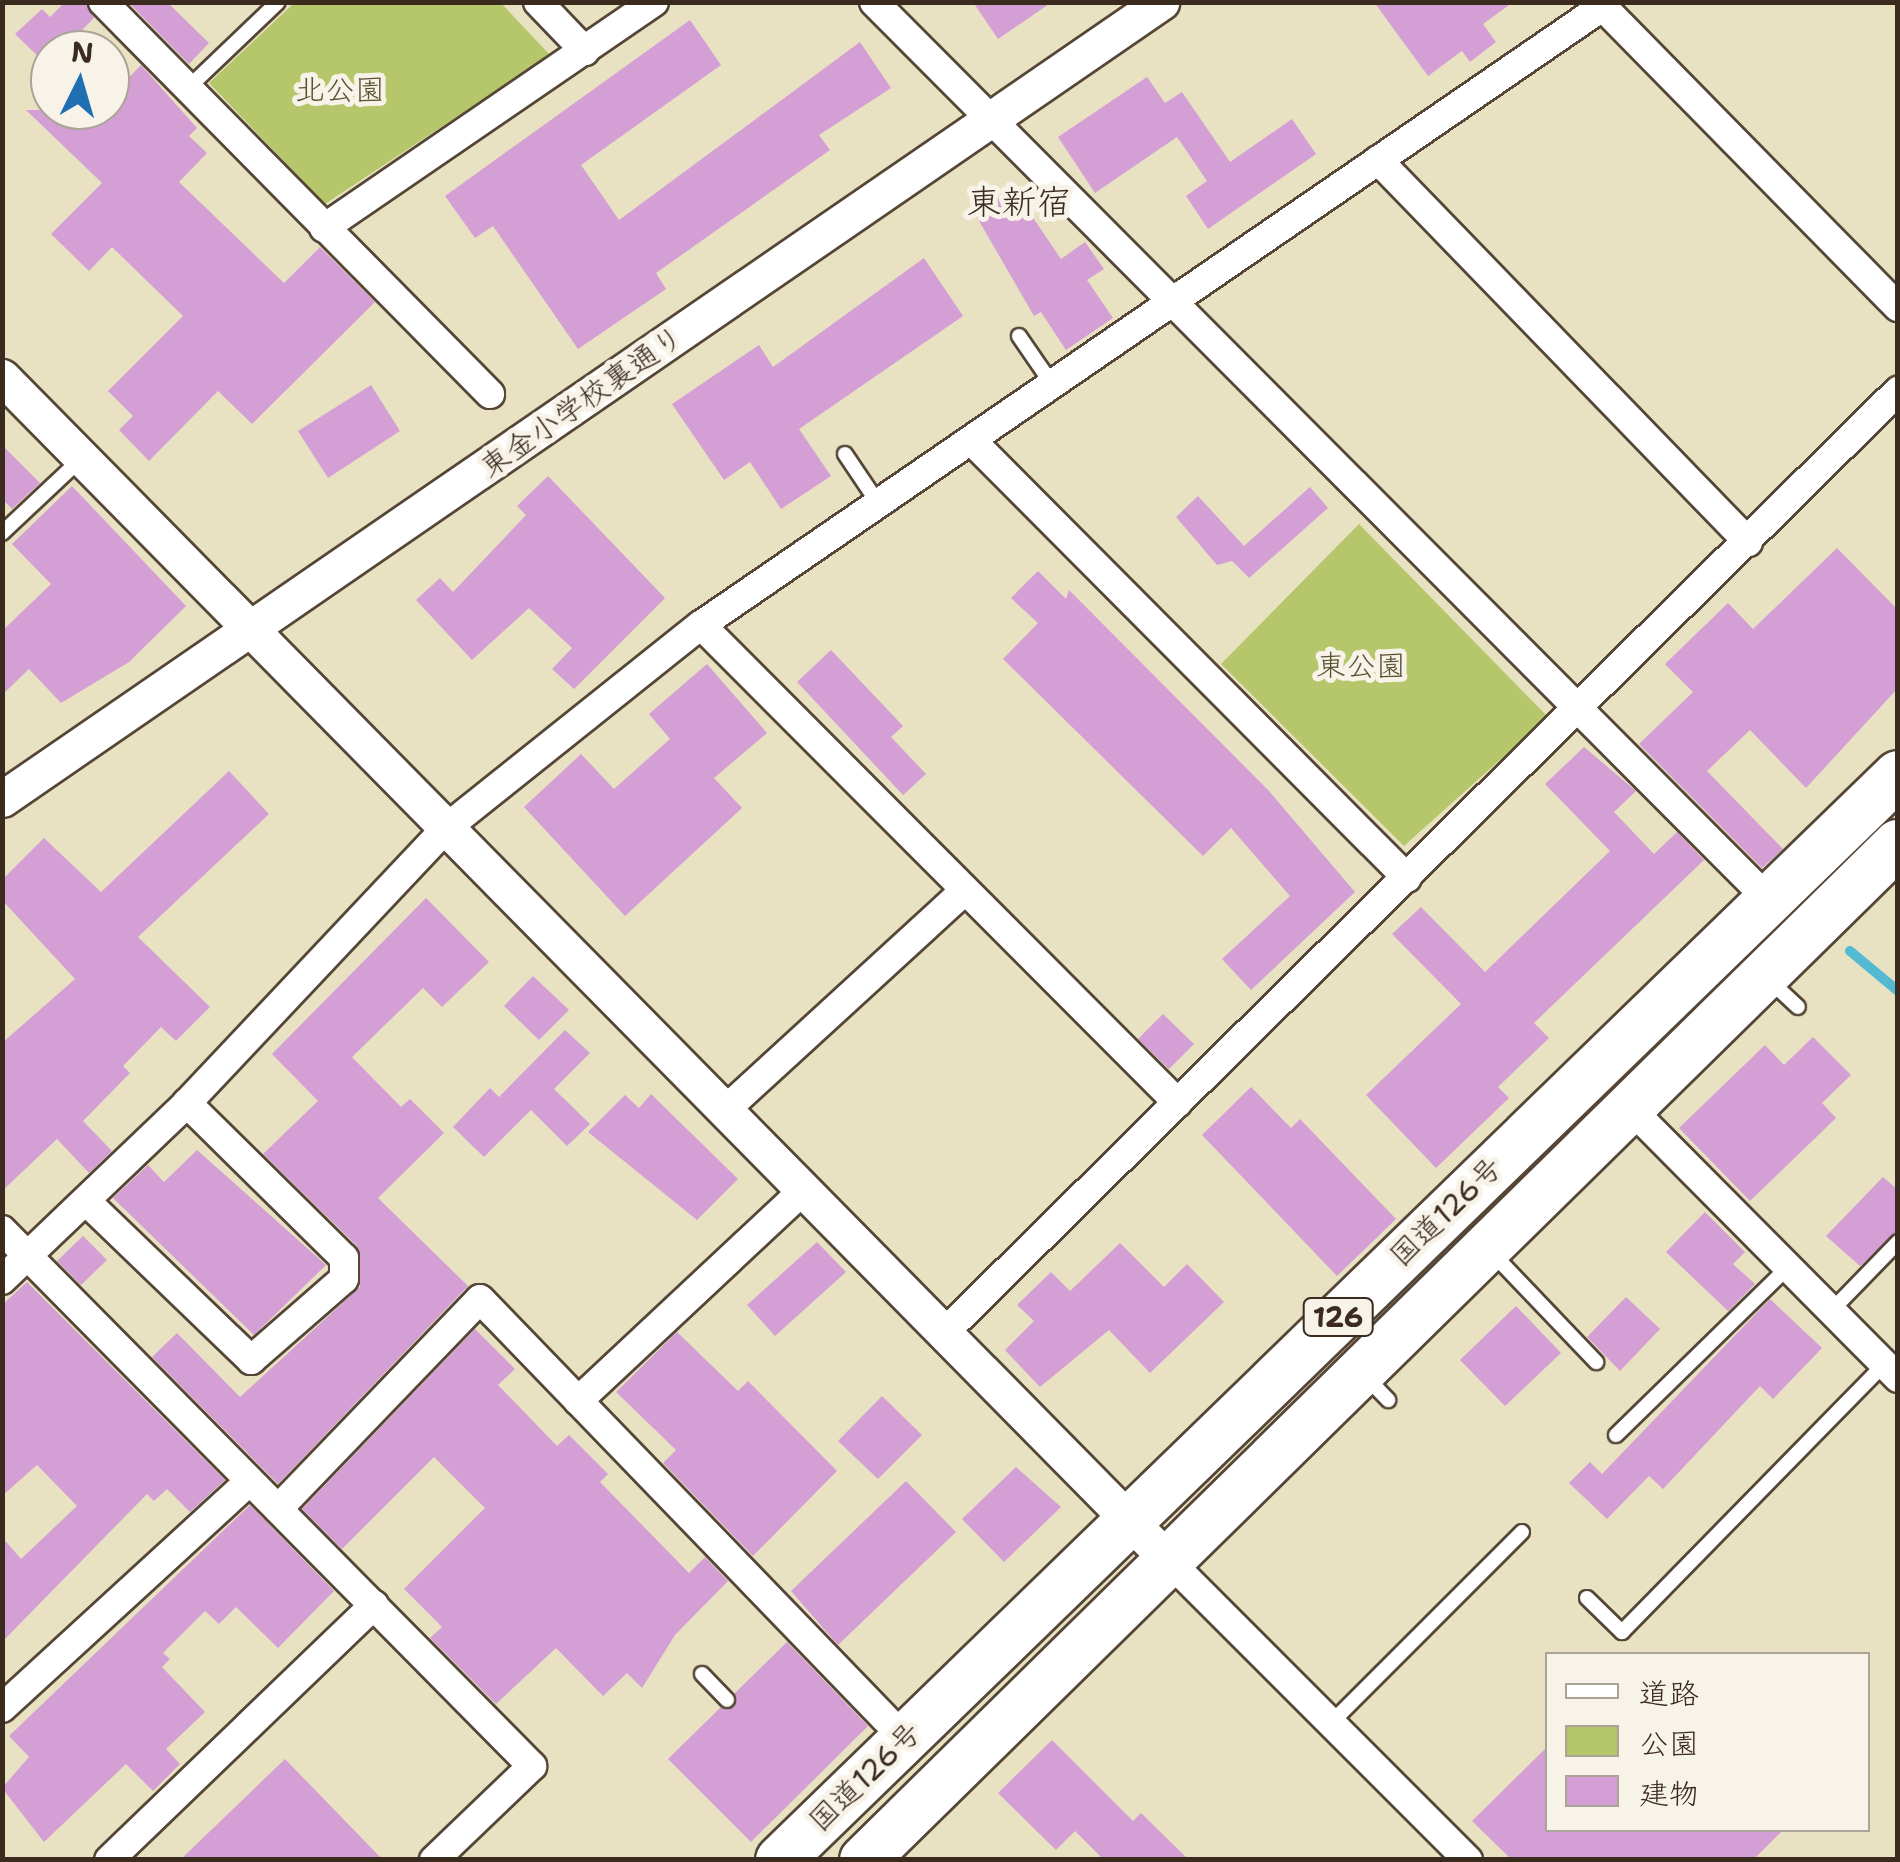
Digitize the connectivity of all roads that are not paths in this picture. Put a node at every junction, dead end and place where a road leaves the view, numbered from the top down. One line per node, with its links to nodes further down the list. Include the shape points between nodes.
1 (103, 2): 9 (street)
2 (278, 2): 9 (lane)
3 (538, 2): 8 (street)
4 (654, 2): 8 (street)
5 (874, 2): 10 (street)
6 (1161, 2): 10 (street, 東金小学校裏通り)
7 (1600, 5): 11 (street); 14 (street)
8 (586, 51): 12 (street)
9 (188, 88): 12 (street)
10 (988, 124): 13 (street); 27 (street, 東金小学校裏通り)
11 (1378, 160): 13 (street); 25 (street)
12 (324, 228): 19 (street)
13 (1171, 302): 17 (street); 28 (street)
14 (1898, 307)
15 (1019, 336): 17 (lane)
16 (2, 377): 22 (street)
17 (1052, 384): 20 (street)
18 (1898, 391): 25 (street)
19 (490, 394)
20 (970, 440): 23 (street); 33 (street)
21 (845, 454): 23 (lane)
22 (82, 458): 24 (lane); 27 (street)
23 (878, 503): 26 (street)
24 (2, 533)
25 (1748, 542): 28 (street)
26 (701, 625): 31 (street); 34 (street)
27 (252, 633): 30 (street, 東金小学校裏通り); 31 (street)
28 (1579, 710): 33 (street); 35 (street)
29 (1898, 776): 35 (highway, 国道126号 / 126)
30 (2, 798)
31 (444, 830): 38 (street); 41 (street)
32 (1898, 844): 36 (highway, 国道126号 / 126)
33 (1407, 878): 39 (street)
34 (965, 890): 39 (street); 41 (street)
35 (1770, 900): 58 (highway, 国道126号 / 126)
36 (1762, 974): 37 (lane); 40 (highway, 国道126号 / 126)
37 (1798, 1007)
38 (187, 1103): 43 (street); 43 (street, via 344,1258 344,1279 252,1360)
39 (1178, 1103): 51 (street)
40 (1627, 1105): 46 (highway, 国道126号 / 126); 48 (street)
41 (723, 1112): 42 (street)
42 (801, 1192): 51 (street); 54 (street)
43 (87, 1202): 47 (street)
44 (2, 1230): 47 (street)
45 (1898, 1242): 50 (lane)
46 (1485, 1246): 52 (lane); 60 (highway, 国道126号 / 126, via 1374,1385)
47 (28, 1256): 49 (street); 56 (street)
48 (1788, 1267): 50 (street); 55 (lane)
49 (2, 1280)
50 (1832, 1312): 53 (street)
51 (942, 1334): 58 (street)
52 (1596, 1362)
53 (1891, 1371): 61 (lane, via 1622,1632)
54 (578, 1401): 57 (street, via 480,1300); 67 (street)
55 (1616, 1435)
56 (250, 1481): 57 (street); 65 (street)
57 (278, 1509): 62 (street)
58 (1127, 1522): 60 (street); 67 (highway, 国道126号 / 126)
59 (1522, 1532): 66 (lane)
60 (1168, 1561): 66 (street); 71 (highway, 国道126号 / 126)
61 (1587, 1598)
62 (374, 1605): 68 (street); 69 (street, via 532,1766)
63 (702, 1674): 64 (lane)
64 (727, 1700)
65 (2, 1708)
66 (1332, 1723): 72 (street)
67 (905, 1738): 70 (highway, 国道126号 / 126, via 827,1802)
68 (109, 1860)
69 (434, 1860)
70 (780, 1860)
71 (864, 1860)
72 (1468, 1860)

